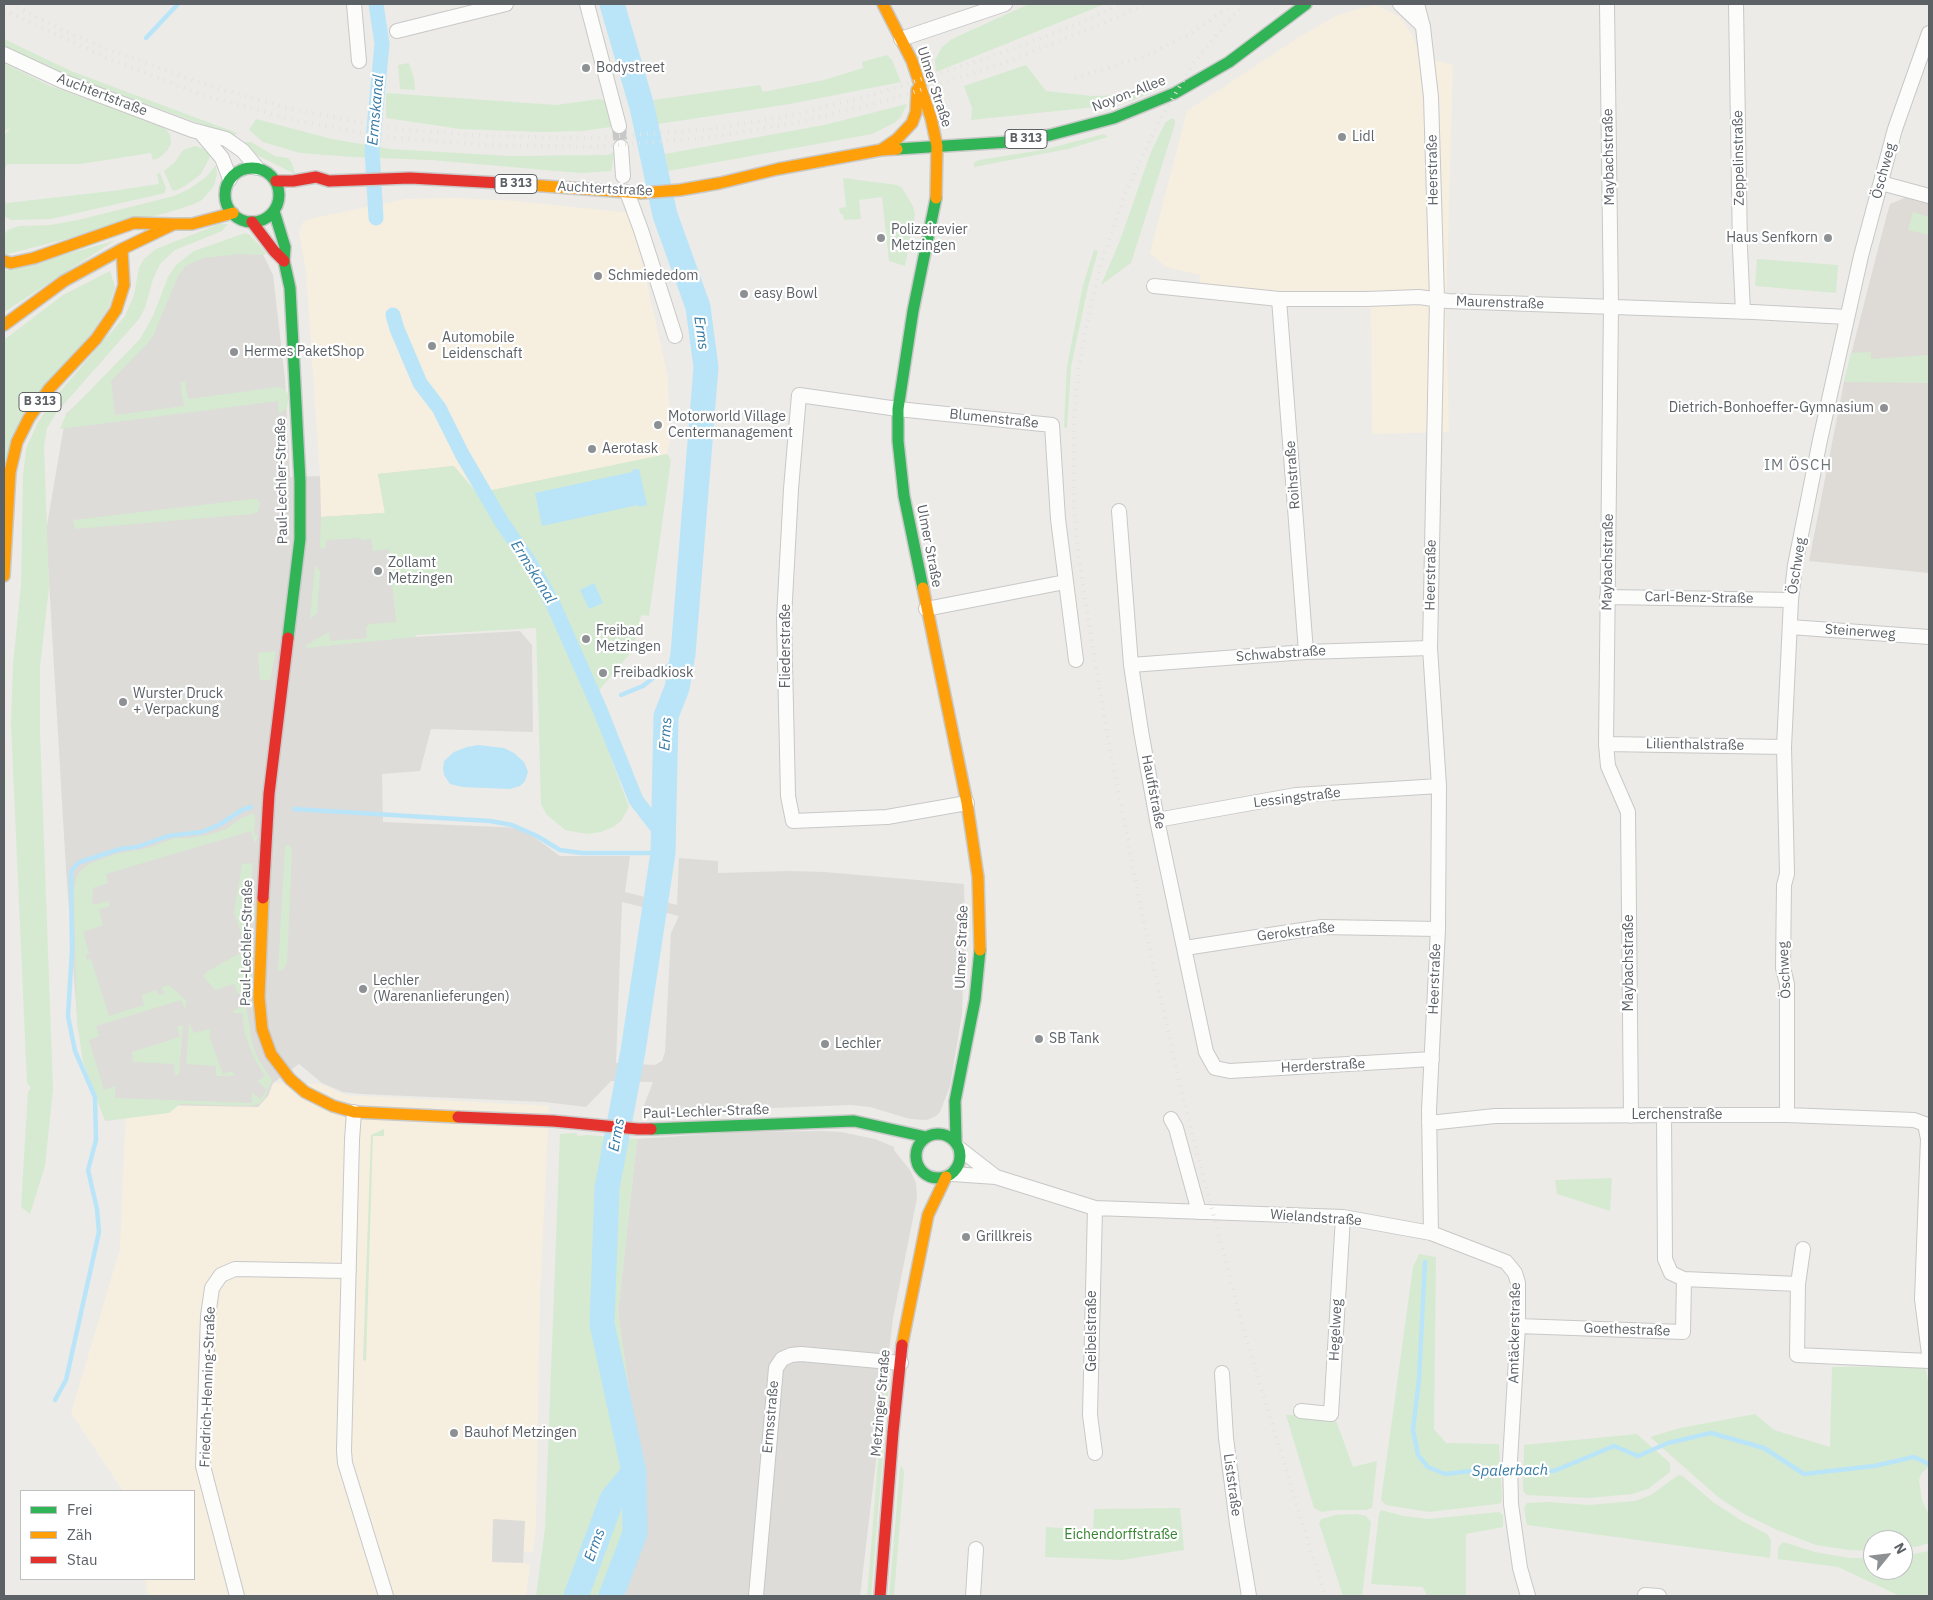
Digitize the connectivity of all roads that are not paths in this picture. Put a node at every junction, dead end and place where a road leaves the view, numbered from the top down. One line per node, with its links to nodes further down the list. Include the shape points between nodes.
1 (354, 4): 17 (street)
2 (506, 4): 11 (street)
3 (586, 4): 19 (street)
4 (883, 4): 15 (main road, Ulmer Straße)
5 (1005, 4): 15 (street)
6 (1307, 4): 21 (main road, Noyon-Allee / B 313, via 1229,62 1175,92 1114,118 1009,142)
7 (1400, 4): 12 (street)
8 (1417, 4): 12 (street, Heerstraße)
9 (1607, 4): 44 (street, Maybachstraße)
10 (1736, 4): 45 (street, Zeppelinstraße)
11 (480, 7): 13 (street)
12 (1423, 27): 43 (street, Heerstraße, via 1432,102)
13 (397, 31)
14 (1929, 33): 28 (street, Öschweg)
15 (901, 39): 18 (main road, Ulmer Straße)
16 (4, 54): 20 (street, Auchtertstraße, via 62,81)
17 (359, 61)
18 (917, 76): 21 (main road, Ulmer Straße); 23 (main road, via 916,112 912,122 897,139)
19 (619, 126)
20 (201, 133): 24 (street, Auchtertstraße, via 226,139 243,151); 26 (street, Auchtertstraße, via 222,158)
21 (937, 146): 23 (main road, Auchtertstraße / B 313); 49 (main road, Ulmer Straße, via 936,199 913,311)
22 (621, 147): 25 (street)
23 (881, 150): 29 (main road, Auchtertstraße / B 313, via 680,190)
24 (257, 168): 26 (main road, via 240,170); 27 (main road)
25 (623, 176)
26 (230, 178): 30 (main road)
27 (276, 181): 29 (main road, Auchtertstraße / B 313, via 316,177 325,185 363,179 467,180); 33 (main road)
28 (1881, 183): 31 (street); 46 (street, Öschweg)
29 (634, 193): 48 (street, via 641,230)
30 (225, 195): 32 (main road); 35 (main road)
31 (1929, 196)
32 (212, 202)
33 (280, 204): 36 (main road, via 264,219); 39 (main road, Paul-Lechler-Straße)
34 (188, 212): 37 (main road)
35 (232, 213): 36 (main road, via 241,220); 37 (main road, via 192,224)
36 (252, 222): 39 (main road)
37 (176, 224): 38 (main road); 40 (main road, via 134,222 34,258)
38 (122, 249): 47 (main road, via 64,281); 51 (main road, B 313, via 124,285 116,310 96,339 49,389 17,442 10,472)
39 (284, 261): 72 (main road, Paul-Lechler-Straße, via 291,302 300,539 269,794 259,997 266,1041 271,1054 290,1079 305,1092)
40 (4, 262)
41 (1154, 286): 42 (street, Maurenstraße)
42 (1279, 298): 43 (street, Maurenstraße); 59 (street, Roihstraße)
43 (1437, 299): 44 (street, Maurenstraße, via 1448,302); 58 (street, Heerstraße)
44 (1611, 306): 45 (street, Maurenstraße); 53 (street, Maybachstraße)
45 (1743, 312): 46 (street, Maurenstraße)
46 (1847, 317): 54 (street, Öschweg, via 1799,546)
47 (4, 325)
48 (675, 336)
49 (898, 409): 52 (street, Blumenstraße, via 1052,425); 55 (main road, Ulmer Straße, via 900,472); 65 (street, Fliederstraße, via 799,395 784,618 788,796 793,821 887,816)
50 (1119, 511): 61 (street, Hauffstraße)
51 (4, 576)
52 (1065, 582): 55 (street); 60 (street, Blumenstraße)
53 (1607, 597): 54 (street, Carl-Benz-Straße); 62 (street, Maybachstraße)
54 (1791, 600): 56 (street, Öschweg)
55 (926, 609): 65 (main road, Ulmer Straße)
56 (1790, 627): 57 (street, Steinerweg); 63 (street, Öschweg)
57 (1929, 637)
58 (1430, 648): 59 (street, Schwabstraße); 64 (street, Heerstraße)
59 (1306, 652): 61 (street, Schwabstraße)
60 (1076, 660)
61 (1131, 665): 66 (street, Hauffstraße)
62 (1606, 744): 63 (street, Lilienthalstraße); 75 (street, Maybachstraße, via 1608,766 1628,812)
63 (1784, 747): 74 (street, Öschweg, via 1787,874 1784,885 1783,968 1787,984)
64 (1438, 786): 66 (street, Lessingstraße, via 1296,795); 67 (street, Heerstraße)
65 (967, 803): 71 (main road, Ulmer Straße, via 978,877 980,957)
66 (1157, 820): 68 (street, Hauffstraße)
67 (1438, 930): 68 (street, Gerokstraße, via 1322,927); 69 (street, Heerstraße)
68 (1186, 948): 70 (street, Hauffstraße, via 1206,1052)
69 (1432, 1059): 70 (street, Herderstraße, via 1230,1071); 78 (street, Heerstraße)
70 (1215, 1068)
71 (955, 1100): 80 (main road, Ulmer Straße); 81 (main road, Ulmer Straße)
72 (354, 1112): 79 (main road, Paul-Lechler-Straße, via 516,1119 638,1129 854,1121); 92 (street)
73 (1664, 1115): 74 (street, Lerchenstraße); 75 (street, Lerchenstraße); 93 (street, via 1665,1259 1671,1273)
74 (1787, 1115): 77 (street, Lerchenstraße)
75 (1631, 1116): 78 (street, Lerchenstraße, via 1495,1116)
76 (1171, 1119): 87 (street)
77 (1927, 1122): 96 (street, via 1922,1299)
78 (1429, 1123): 90 (street)
79 (881, 1127): 80 (main road, Paul-Lechler-Straße); 82 (main road)
80 (929, 1136): 81 (main road, via 945,1134); 82 (main road, Ulmer Straße)
81 (958, 1146): 84 (main road, Ulmer Straße, via 960,1163); 85 (street, Wielandstraße)
82 (909, 1153): 83 (main road)
83 (922, 1171): 84 (main road, via 933,1178); 88 (main road, Metzinger Straße)
84 (949, 1175): 85 (street, Wielandstraße); 88 (main road, Metzinger Straße)
85 (996, 1177): 86 (street, Wielandstraße)
86 (1095, 1208): 87 (street, Wielandstraße); 101 (street, Geibelstraße, via 1090,1415)
87 (1199, 1212): 89 (street, Wielandstraße)
88 (928, 1215): 98 (main road, Metzinger Straße, via 904,1330)
89 (1343, 1217): 90 (street, Wielandstraße); 100 (street, Hegelweg, via 1331,1414)
90 (1431, 1233): 95 (street, Amtäckerstraße, via 1506,1262 1518,1283)
91 (1803, 1248): 94 (street)
92 (349, 1271): 104 (street, Friedrich-Henning-Straße, via 235,1270 221,1275 212,1288 208,1316 203,1466); 105 (street, via 345,1462)
93 (1684, 1278): 94 (street); 95 (street, Goethestraße, via 1684,1332)
94 (1798, 1284): 97 (street, via 1797,1355)
95 (1518, 1326): 110 (street, Amtäckerstraße, via 1510,1461 1511,1504 1520,1568)
96 (1929, 1354)
97 (1929, 1361)
98 (901, 1363): 106 (street, Ermsstraße, via 801,1354 782,1359 776,1368); 107 (main road, Metzinger Straße)
99 (1222, 1373): 109 (street, Liststraße, via 1226,1438)
100 (1301, 1411)
101 (1095, 1453)
102 (976, 1549): 108 (street)
103 (1645, 1594): 111 (street)
104 (238, 1596)
105 (386, 1596)
106 (756, 1596)
107 (880, 1596)
108 (973, 1596)
109 (1249, 1596)
110 (1528, 1596)
111 (1659, 1596)

